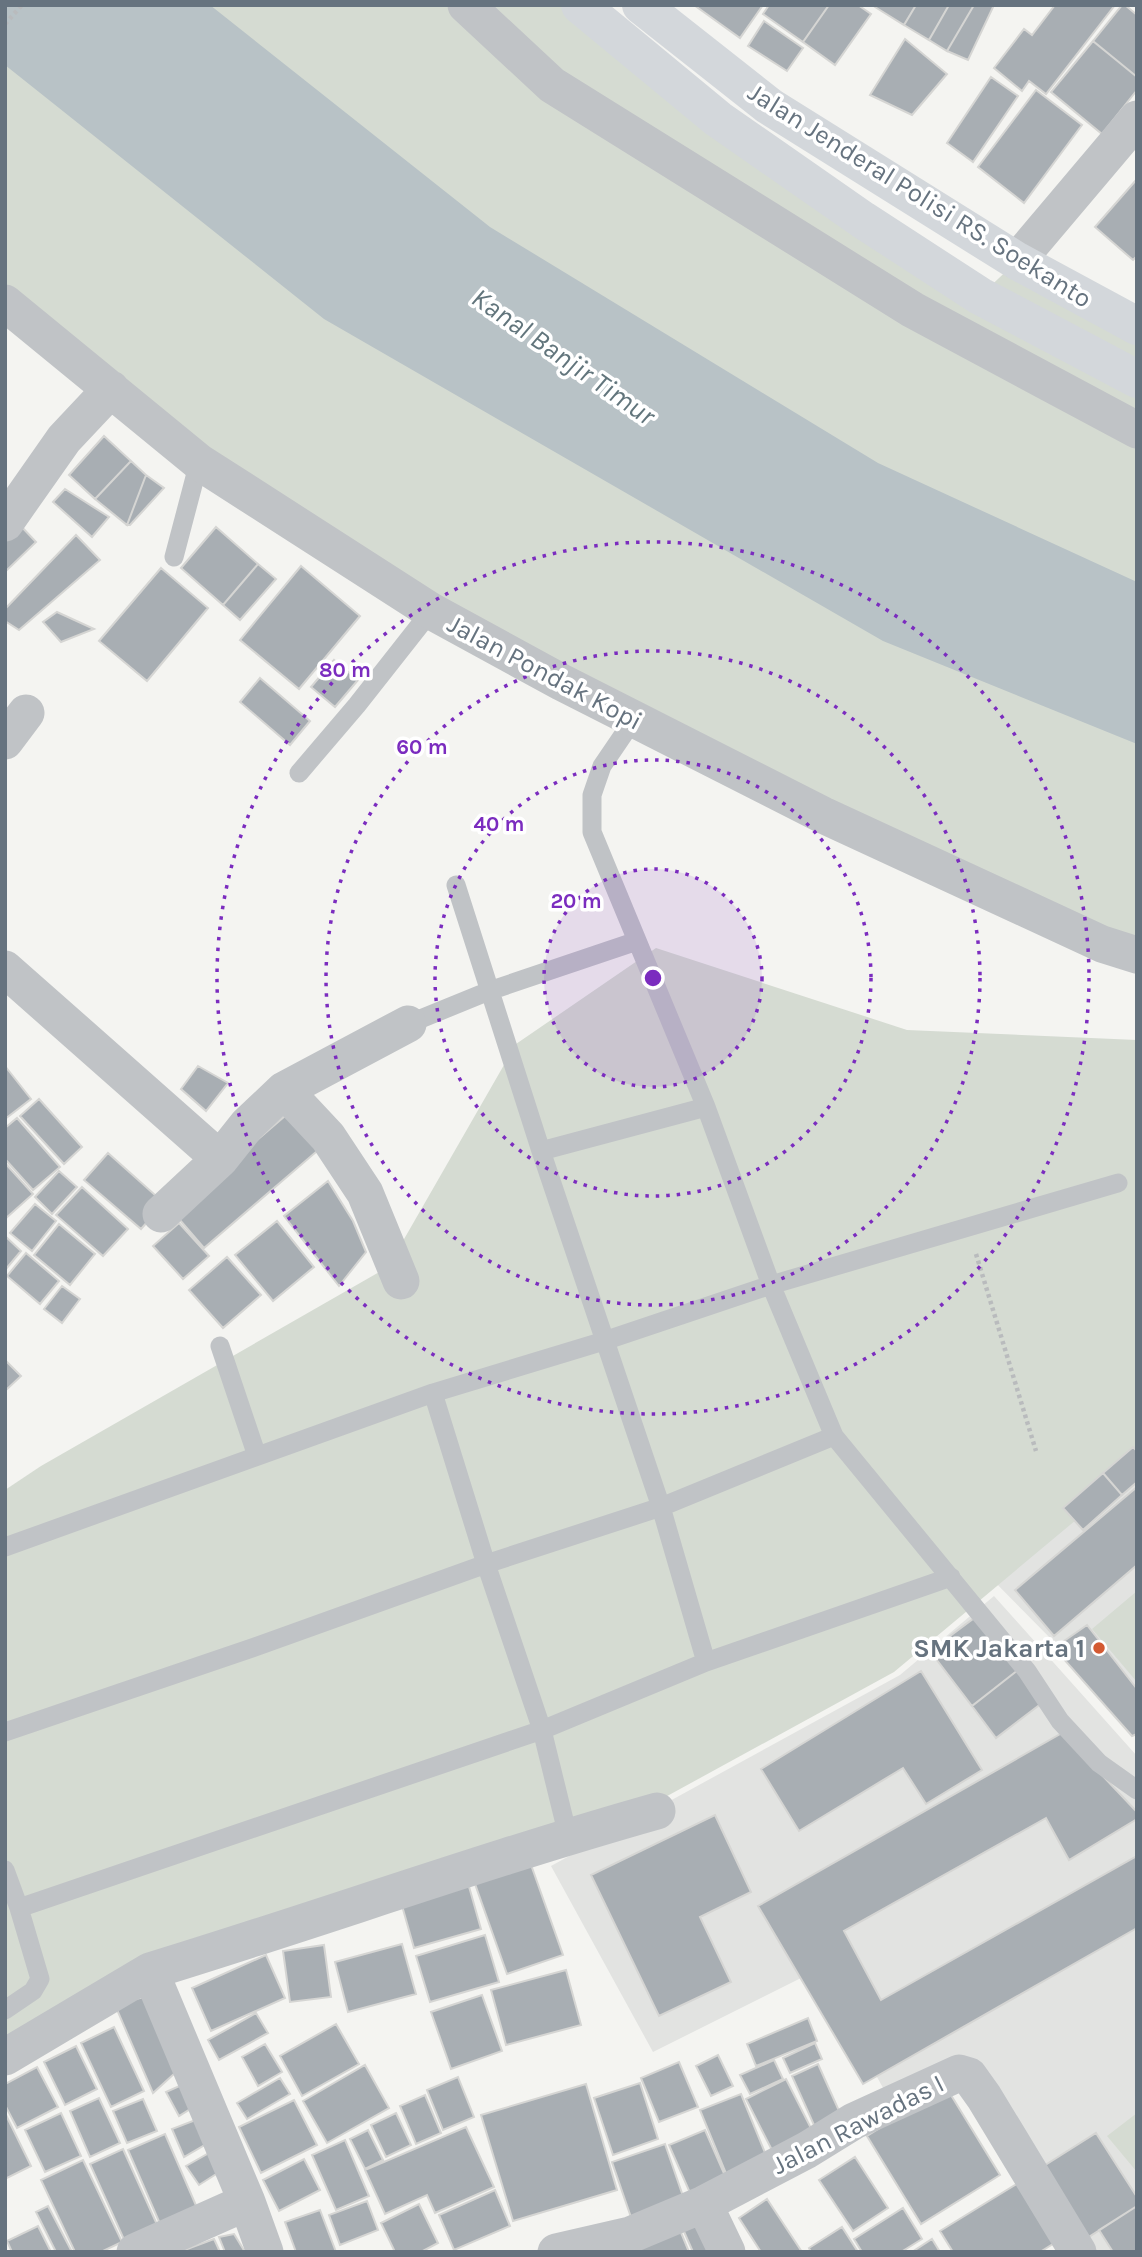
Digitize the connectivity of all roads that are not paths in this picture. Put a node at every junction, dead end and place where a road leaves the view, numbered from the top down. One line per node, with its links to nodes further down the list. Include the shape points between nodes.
1 (466, 5): 11 (street, via 552,85 913,310)
2 (580, 5): 6 (main road, Jalan Jenderal Polisi RS. Soekanto, via 718,119)
3 (641, 5): 5 (main road, Jalan Jenderal Polisi RS. Soekanto, via 769,106)
4 (1137, 120): 5 (street)
5 (1017, 261): 6 (main road); 8 (main road, Jalan Jenderal Polisi RS. Soekanto)
6 (980, 296): 9 (main road, Jalan Jenderal Polisi RS. Soekanto)
7 (6, 306): 10 (street, Jalan Pondak Kopi)
8 (1137, 326)
9 (1137, 379)
10 (111, 389): 12 (street, Jalan Pondak Kopi); 13 (street, via 64,439)
11 (1137, 430)
12 (199, 462): 14 (lane); 15 (street, Jalan Pondak Kopi)
13 (5, 523)
14 (174, 557)
15 (431, 611): 16 (street, Jalan Pondak Kopi); 17 (lane)
16 (634, 719): 19 (lane, via 602,766 592,795 592,832); 20 (street, Jalan Pondak Kopi, via 823,815 1102,944)
17 (299, 773)
18 (456, 885): 22 (lane)
19 (637, 941): 22 (lane); 25 (lane)
20 (1137, 955)
21 (5, 969): 27 (street)
22 (489, 991): 23 (lane); 26 (lane)
23 (408, 1024): 24 (street)
24 (284, 1090): 27 (street); 30 (street, via 328,1137 365,1193)
25 (706, 1107): 26 (lane); 31 (lane)
26 (541, 1151): 32 (lane)
27 (220, 1159): 29 (street)
28 (1118, 1183): 31 (lane)
29 (162, 1214)
30 (401, 1281)
31 (771, 1285): 32 (lane); 35 (lane)
32 (604, 1341): 34 (lane); 37 (lane)
33 (220, 1346): 36 (lane)
34 (433, 1393): 36 (lane); 39 (lane)
35 (834, 1436): 37 (lane); 40 (lane)
36 (257, 1456): 38 (lane)
37 (661, 1507): 39 (lane); 41 (lane)
38 (5, 1547)
39 (486, 1564): 42 (lane); 43 (lane)
40 (951, 1577): 41 (lane); 44 (lane, via 1027,1671 1060,1721 1099,1763)
41 (706, 1662): 42 (lane)
42 (542, 1730): 46 (lane); 48 (lane)
43 (5, 1732)
44 (1137, 1790)
45 (657, 1811): 46 (street)
46 (568, 1836): 49 (street)
47 (5, 1870): 48 (lane)
48 (19, 1908): 50 (lane, via 40,1979 33,1991)
49 (150, 1971): 51 (street); 52 (street)
50 (5, 2010)
51 (5, 2057)
52 (247, 2202): 54 (street); 55 (street)
53 (704, 2204): 56 (street, Jalan Rawadas I, via 630,2235); 57 (street); 58 (street, Jalan Rawadas I, via 854,2121 959,2073 969,2076 984,2097)
54 (135, 2252)
55 (265, 2252)
56 (556, 2252)
57 (727, 2252)
58 (1078, 2252)

